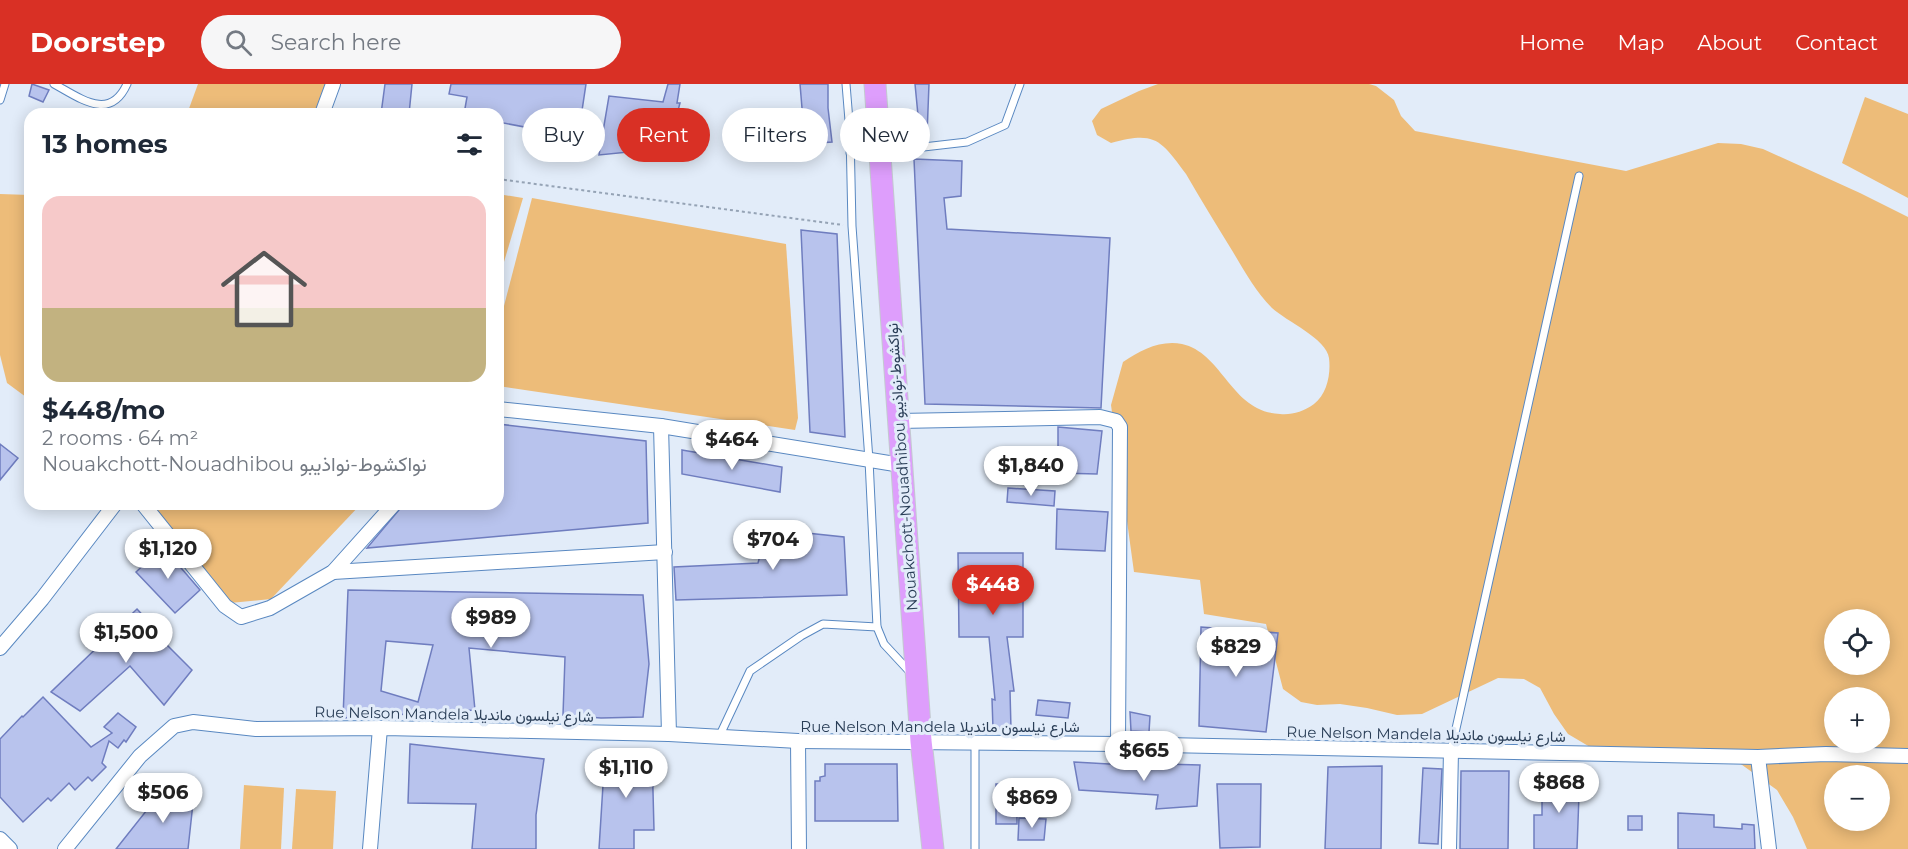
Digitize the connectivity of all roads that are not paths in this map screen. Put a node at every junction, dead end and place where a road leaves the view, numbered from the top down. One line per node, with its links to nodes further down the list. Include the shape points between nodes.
1 (5, 84): 8 (lane)
2 (54, 84): 3 (lane, via 102,105 112,104 122,96)
3 (127, 84)
4 (333, 84): 9 (street)
5 (846, 84): 10 (lane)
6 (875, 84): 11 (highway, Nouakchott-Nouadhibou نواكشوط-نواذيبو)
7 (1020, 84): 12 (lane, via 1005,125 967,142)
8 (0, 100)
9 (324, 108)
10 (847, 108)
11 (877, 108)
12 (930, 146)
13 (850, 162): 19 (lane)
14 (881, 162): 17 (highway, Nouakchott-Nouadhibou نواكشوط-نواذيبو)
15 (1579, 176): 36 (lane)
16 (504, 411): 18 (street)
17 (899, 421): 20 (highway, Nouakchott-Nouadhibou نواكشوط-نواذيبو); 35 (street, via 1100,417 1116,421 1120,427)
18 (661, 426): 19 (street); 24 (street)
19 (869, 460): 20 (street); 26 (lane)
20 (901, 465): 28 (highway, Nouakchott-Nouadhibou نواكشوط-نواذيبو)
21 (110, 510): 27 (street)
22 (148, 510): 25 (street, via 225,606 241,617 270,608)
23 (389, 510): 25 (street)
24 (665, 552): 25 (street); 30 (street)
25 (333, 572)
26 (877, 627): 28 (lane, via 884,644); 31 (lane, via 823,624 801,636 750,672)
27 (0, 648)
28 (917, 679): 33 (highway, Nouakchott-Nouadhibou نواكشوط-نواذيبو)
29 (380, 728): 30 (street, Rue Nelson Mandela شارع نيلسون مانديلا); 41 (street, Rue Nelson Mandela شارع نيلسون مانديلا, via 256,729 193,722 174,726 140,756); 42 (street)
30 (669, 734): 31 (street, Rue Nelson Mandela شارع نيلسون مانديلا)
31 (719, 737): 32 (street, Rue Nelson Mandela شارع نيلسون مانديلا)
32 (798, 741): 33 (street, Rue Nelson Mandela شارع نيلسون مانديلا); 43 (street)
33 (921, 741): 34 (street, Rue Nelson Mandela شارع نيلسون مانديلا); 44 (highway, Nouakchott-Nouadhibou نواكشوط-نواذيبو)
34 (975, 742): 35 (street, Rue Nelson Mandela شارع نيلسون مانديلا); 45 (lane)
35 (1118, 744): 36 (street, Rue Nelson Mandela شارع نيلسون مانديلا)
36 (1451, 751): 38 (street, Rue Nelson Mandela شارع نيلسون مانديلا); 46 (street)
37 (1908, 756): 38 (street, Rue Nelson Mandela شارع نيلسون مانديلا)
38 (1758, 757): 47 (street)
39 (0, 839): 40 (street)
40 (10, 849)
41 (65, 849)
42 (370, 849)
43 (799, 849)
44 (933, 849)
45 (975, 849)
46 (1449, 849)
47 (1769, 849)

